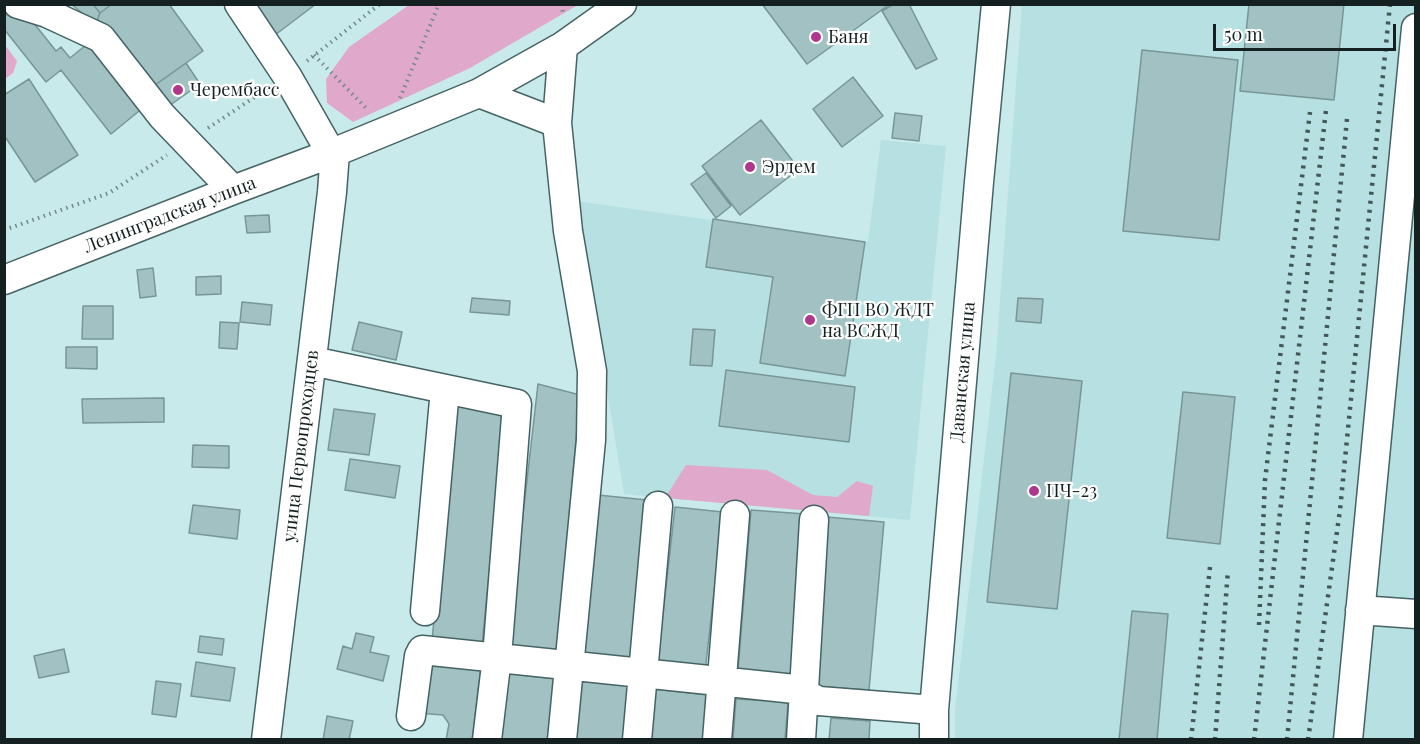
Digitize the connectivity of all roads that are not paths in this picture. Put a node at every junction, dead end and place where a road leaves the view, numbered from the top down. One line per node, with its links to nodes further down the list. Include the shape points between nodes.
1 (18, 4): 7 (street)
2 (61, 4): 7 (street, via 73,19)
3 (239, 4): 11 (street)
4 (622, 4): 8 (street, Ленинградская улица)
5 (996, 4): 28 (street, Даванская улица)
6 (1416, 28): 13 (street)
7 (101, 38): 12 (street, via 162,116)
8 (563, 46): 9 (street, Ленинградская улица); 10 (street)
9 (479, 93): 10 (street); 11 (street, Ленинградская улица)
10 (557, 123): 24 (street, via 568,231 592,371 591,440)
11 (333, 152): 12 (street, Ленинградская улица); 15 (street, улица Первопроходцев)
12 (233, 190): 14 (street, Ленинградская улица)
13 (1407, 197): 20 (street)
14 (4, 280)
15 (312, 361): 16 (street); 30 (street, улица Первопроходцев)
16 (446, 389): 21 (street); 23 (street, via 517,404)
17 (658, 506): 25 (street)
18 (735, 515): 26 (street)
19 (814, 520): 27 (street)
20 (1360, 610): 22 (street); 37 (street)
21 (425, 611)
22 (1416, 615)
23 (497, 657): 24 (street); 29 (street, via 422,650); 31 (street)
24 (568, 665): 25 (street); 32 (street)
25 (644, 673): 26 (street); 33 (street)
26 (723, 681): 27 (street); 34 (street)
27 (803, 693): 28 (street, via 819,701); 35 (street)
28 (934, 710): 36 (street, Даванская улица)
29 (411, 716)
30 (266, 740)
31 (487, 740)
32 (562, 740)
33 (637, 740)
34 (717, 740)
35 (801, 740)
36 (934, 740)
37 (1348, 740)

